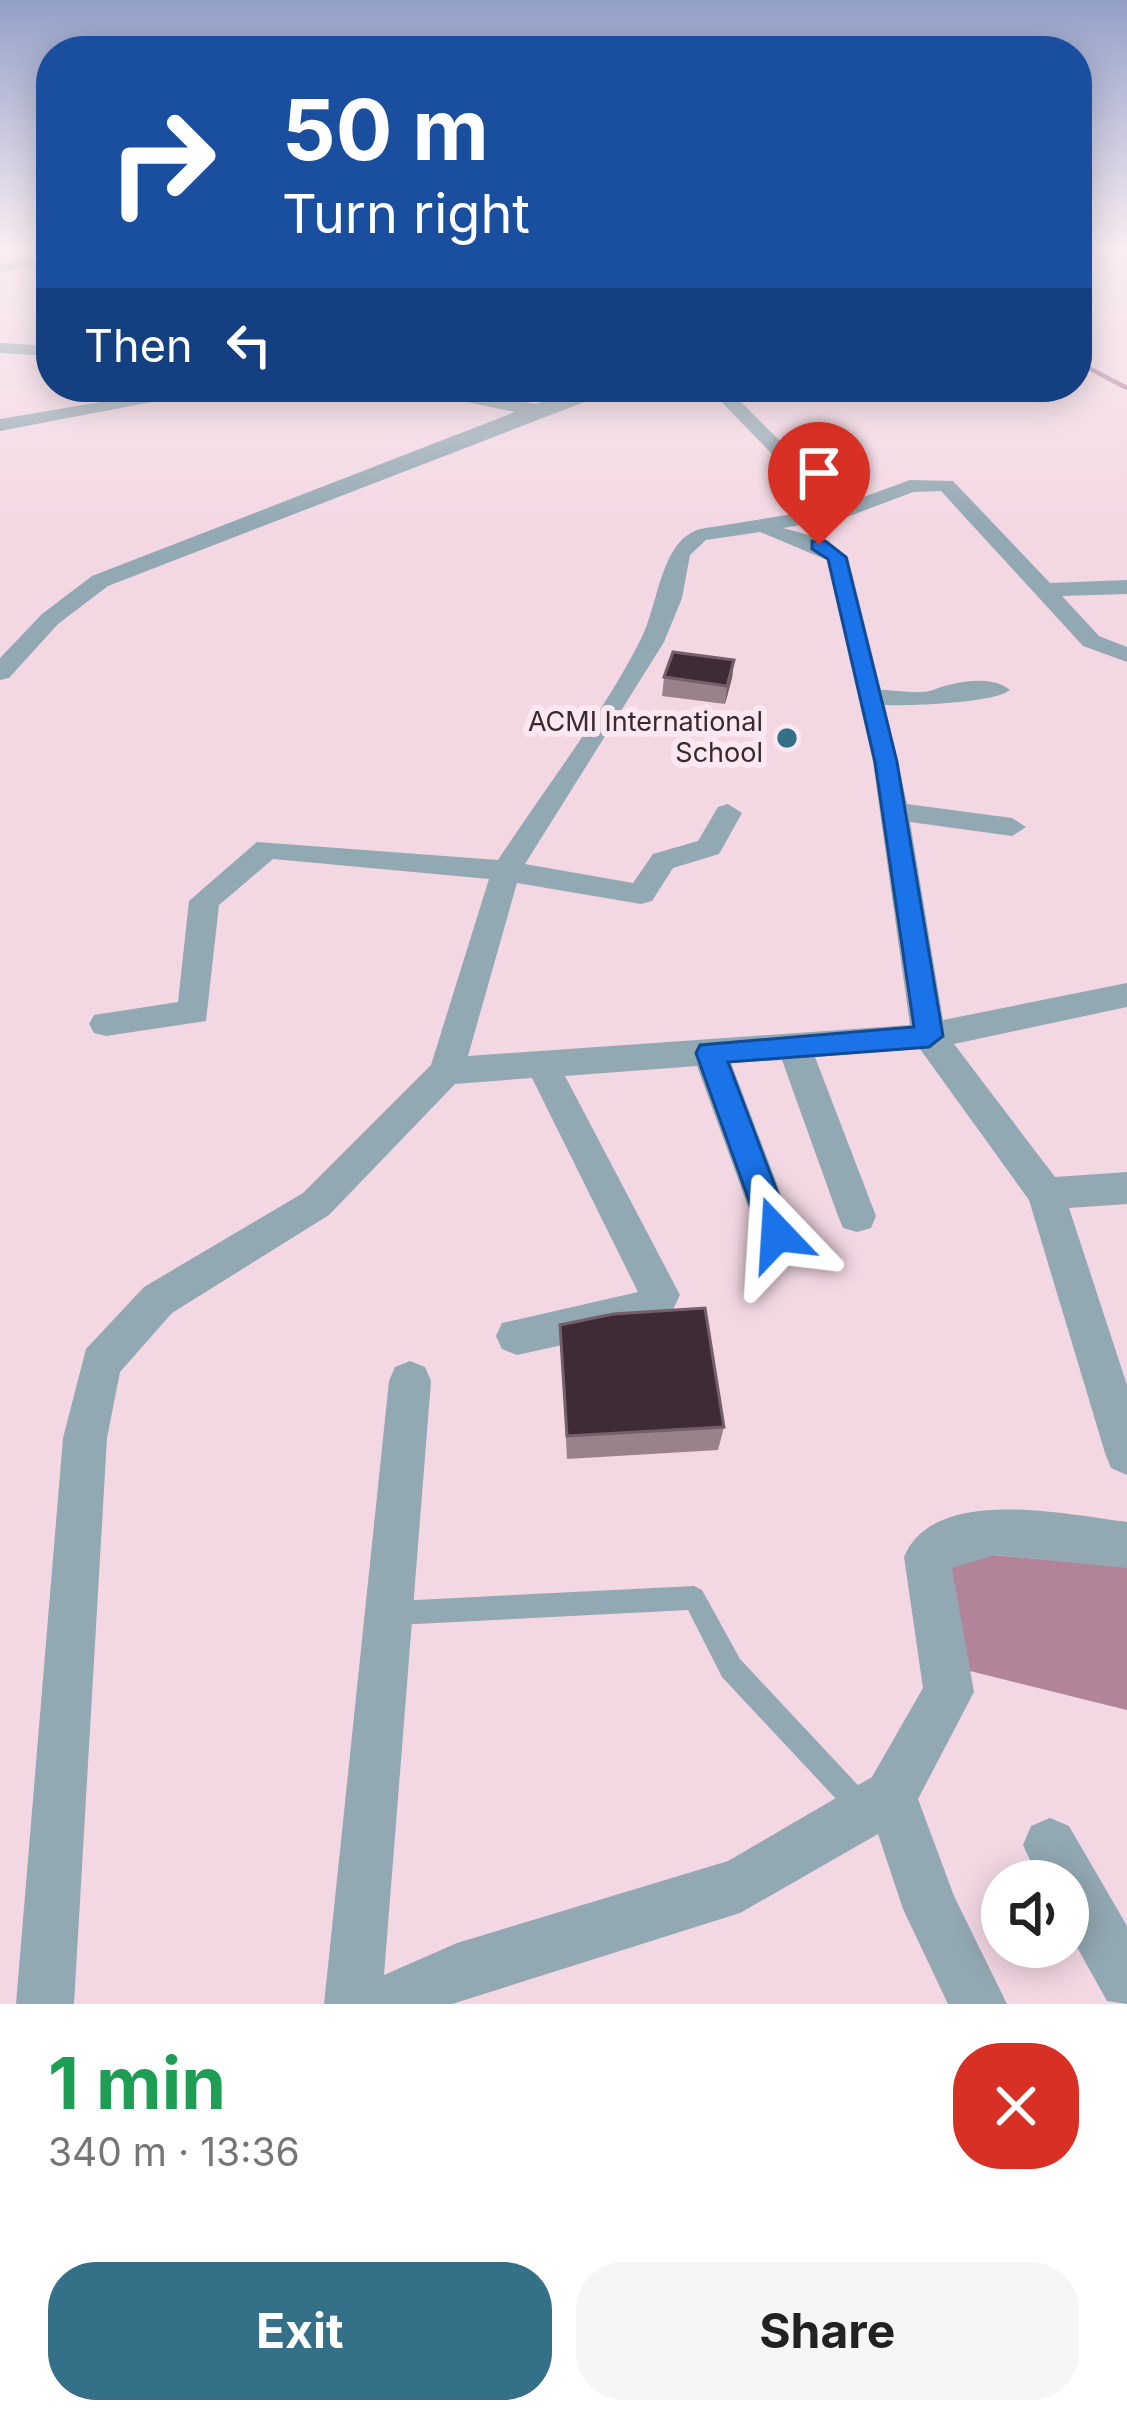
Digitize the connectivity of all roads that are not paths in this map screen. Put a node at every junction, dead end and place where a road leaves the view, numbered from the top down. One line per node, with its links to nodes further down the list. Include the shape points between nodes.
1 (0, 348): 2 (street)
2 (36, 350)
3 (134, 402): 8 (street)
4 (499, 402): 7 (street)
5 (563, 402): 7 (street)
6 (731, 402): 9 (street)
7 (536, 410): 14 (street, via 100,581)
8 (0, 425)
9 (814, 485)
10 (757, 529): 12 (street, via 840,513 910,486 946,485); 16 (street, via 788,533 837,557); 20 (street, via 700,535 679,554 652,642)
11 (1127, 587): 12 (street)
12 (1050, 590): 13 (street, via 1091,640)
13 (1127, 655)
14 (0, 673)
15 (997, 690): 16 (street)
16 (870, 697): 17 (street)
17 (894, 811): 19 (street); 23 (street)
18 (728, 813): 20 (street, via 709,848 663,861 641,894)
19 (1012, 827)
20 (506, 871): 22 (street, via 267,849 204,901 194,1012); 27 (street)
21 (1127, 994): 23 (street)
22 (106, 1024)
23 (929, 1036): 24 (street); 29 (street)
24 (794, 1046): 25 (street); 30 (street)
25 (710, 1053): 26 (street); 31 (street)
26 (543, 1066): 27 (street); 32 (street, via 660,1294 654,1307)
27 (446, 1071): 40 (street, via 316,1204 158,1300 101,1363 85,1438)
28 (1127, 1187): 29 (street)
29 (1046, 1194): 34 (street)
30 (857, 1216)
31 (777, 1234)
32 (518, 1336)
33 (410, 1381): 36 (street)
34 (1127, 1453)
35 (1127, 1545): 37 (street, via 970,1532 927,1557 949,1692)
36 (391, 1613): 37 (lane, via 694,1598 731,1668); 41 (street)
37 (879, 1804): 42 (street, via 740,1885 457,1972); 43 (street)
38 (1050, 1845): 39 (street)
39 (1127, 1981)
40 (45, 2004)
41 (353, 2004)
42 (387, 2004)
43 (978, 2004)

